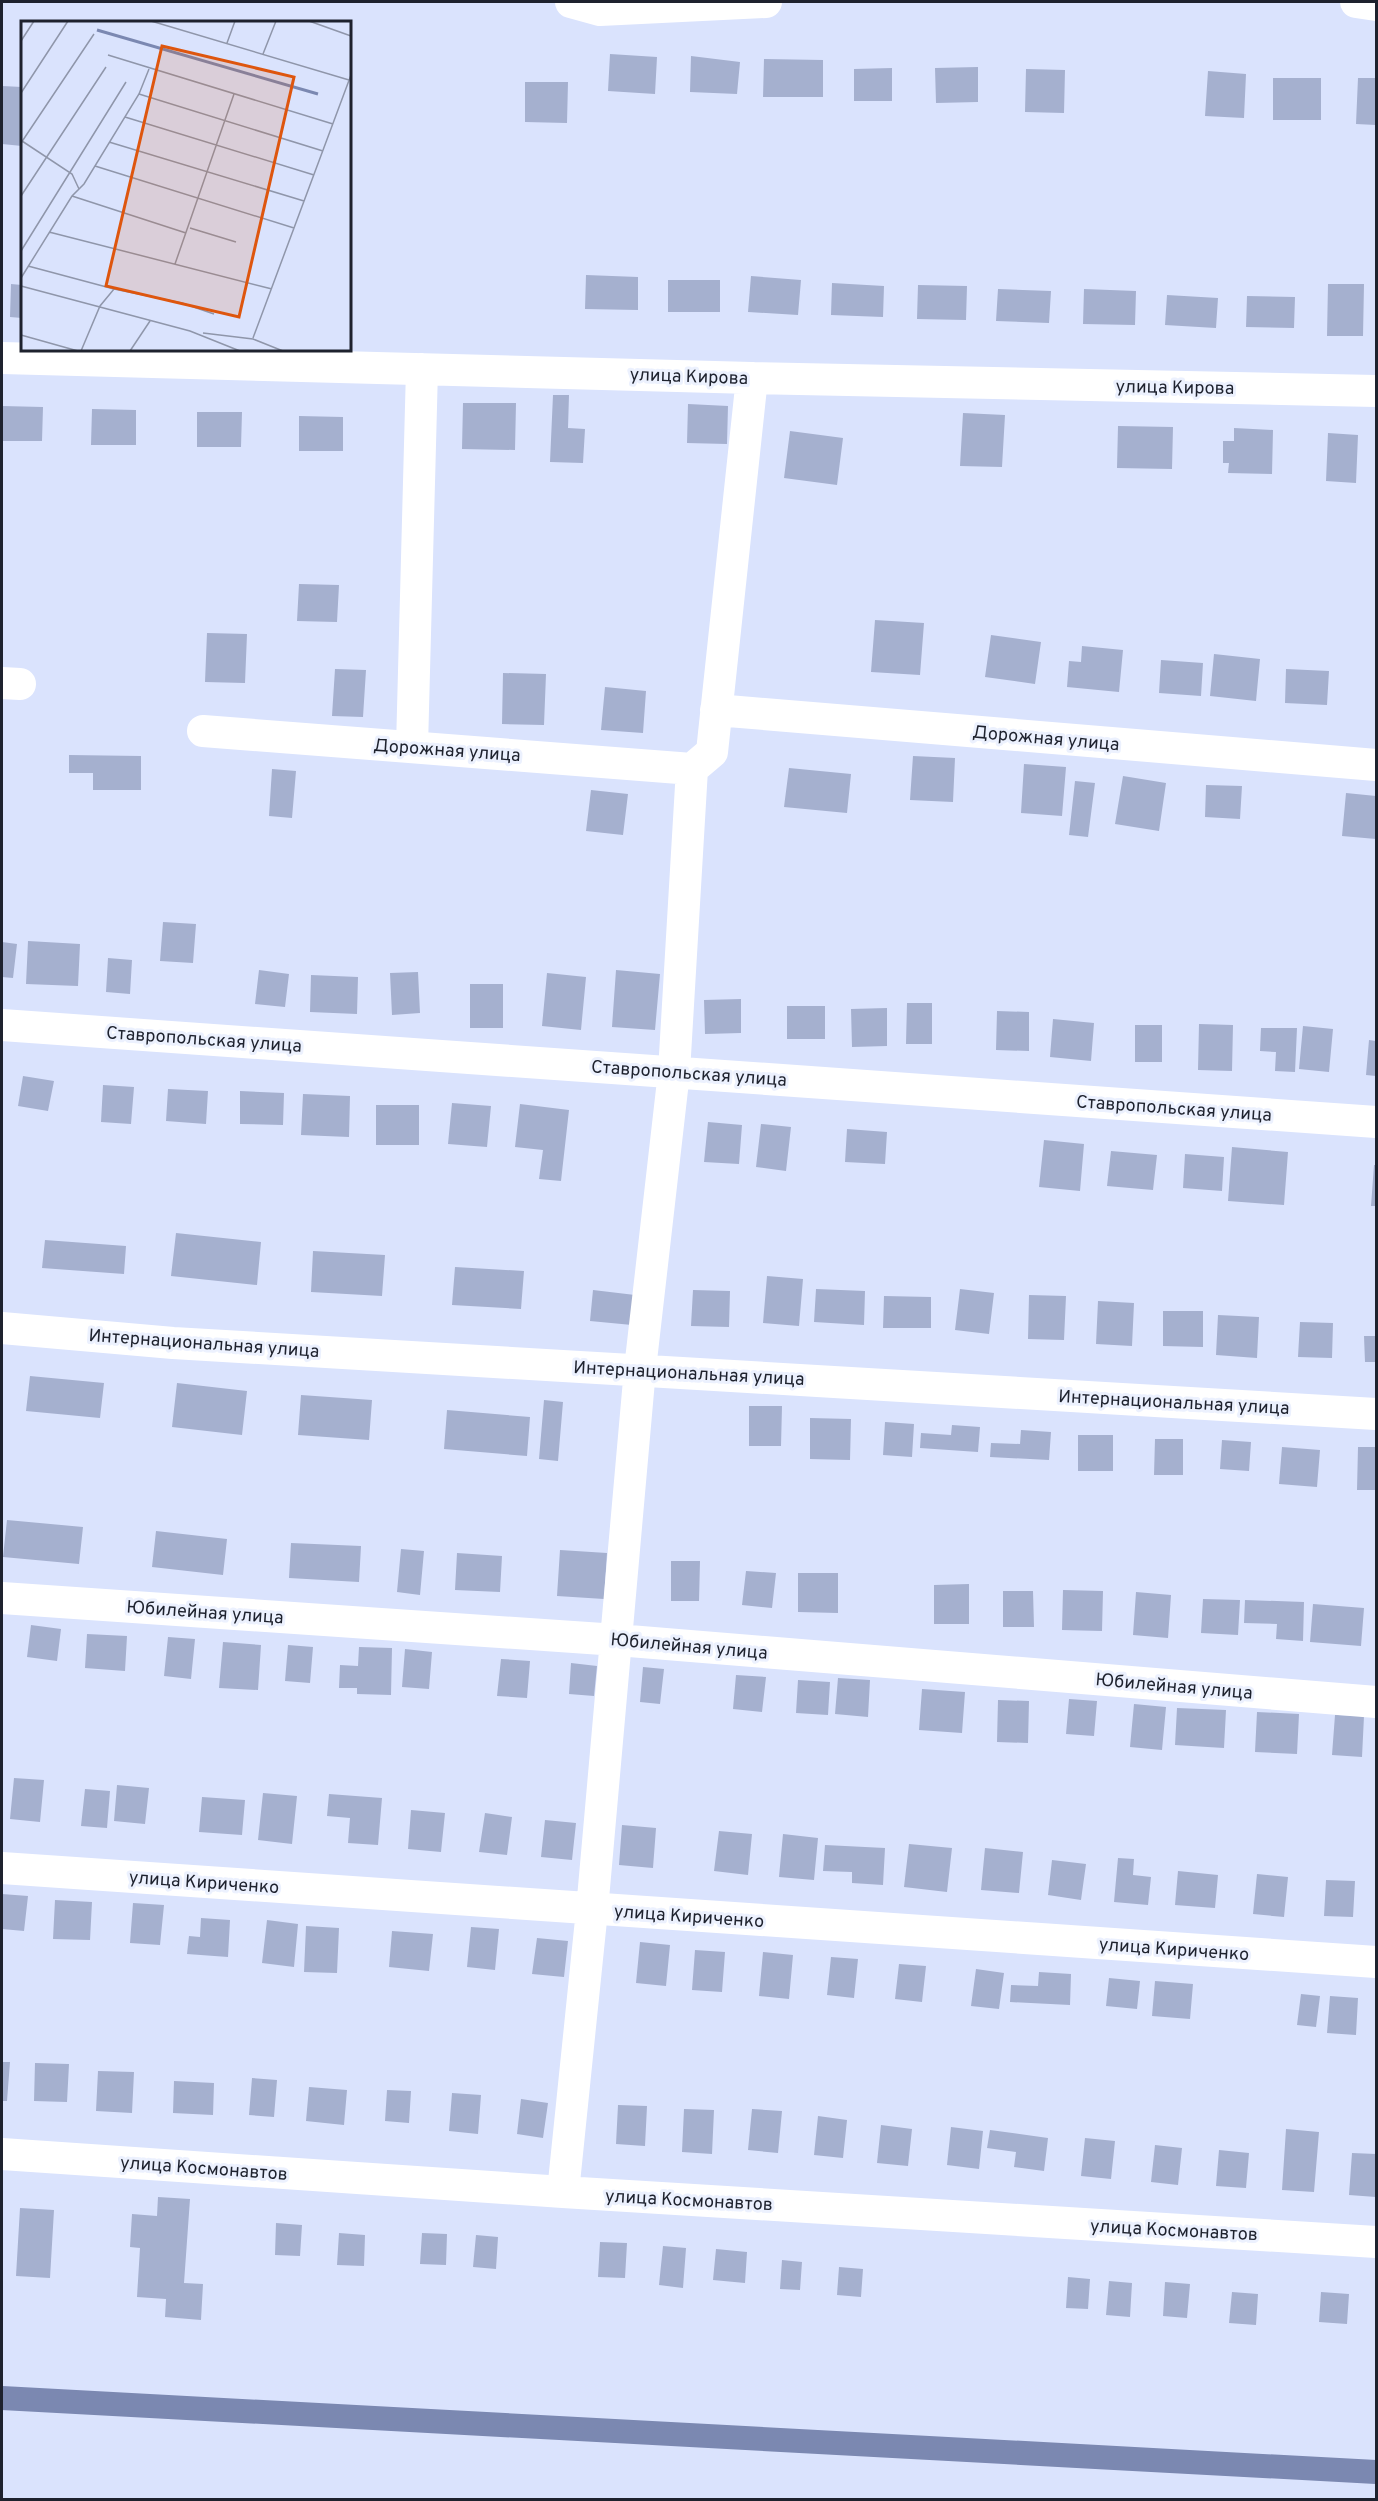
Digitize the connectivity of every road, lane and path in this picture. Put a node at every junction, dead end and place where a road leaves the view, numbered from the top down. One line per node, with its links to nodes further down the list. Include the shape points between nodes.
1 (571, 2): 4 (street, via 600,10)
2 (766, 2): 4 (street)
3 (1356, 2): 5 (street)
4 (687, 4)
5 (1377, 5)
6 (2, 358): 7 (street, улица Кирова)
7 (422, 369): 8 (street, улица Кирова); 12 (street)
8 (752, 378): 9 (street, улица Кирова); 10 (street)
9 (1377, 391)
10 (716, 710): 13 (street, Дорожная улица); 14 (street, via 712,752)
11 (203, 731): 12 (street, Дорожная улица)
12 (412, 747): 14 (street, Дорожная улица)
13 (1377, 765)
14 (692, 769): 16 (street)
15 (2, 1025): 16 (street, Ставропольская улица)
16 (674, 1072): 17 (street, Ставропольская улица); 19 (street)
17 (1377, 1122)
18 (2, 1328): 19 (street, Интернациональная улица, via 173,1343)
19 (640, 1369): 20 (street, Интернациональная улица); 22 (street)
20 (1377, 1414)
21 (2, 1598): 22 (street, Юбилейная улица)
22 (617, 1640): 23 (street, Юбилейная улица); 25 (street)
23 (1377, 1702)
24 (2, 1868): 25 (street, улица Кириченко)
25 (592, 1910): 26 (street, улица Кириченко); 28 (street)
26 (1377, 1962)
27 (2, 2154): 28 (street, улица Космонавтов)
28 (563, 2192): 29 (street, улица Космонавтов)
29 (1377, 2242)

